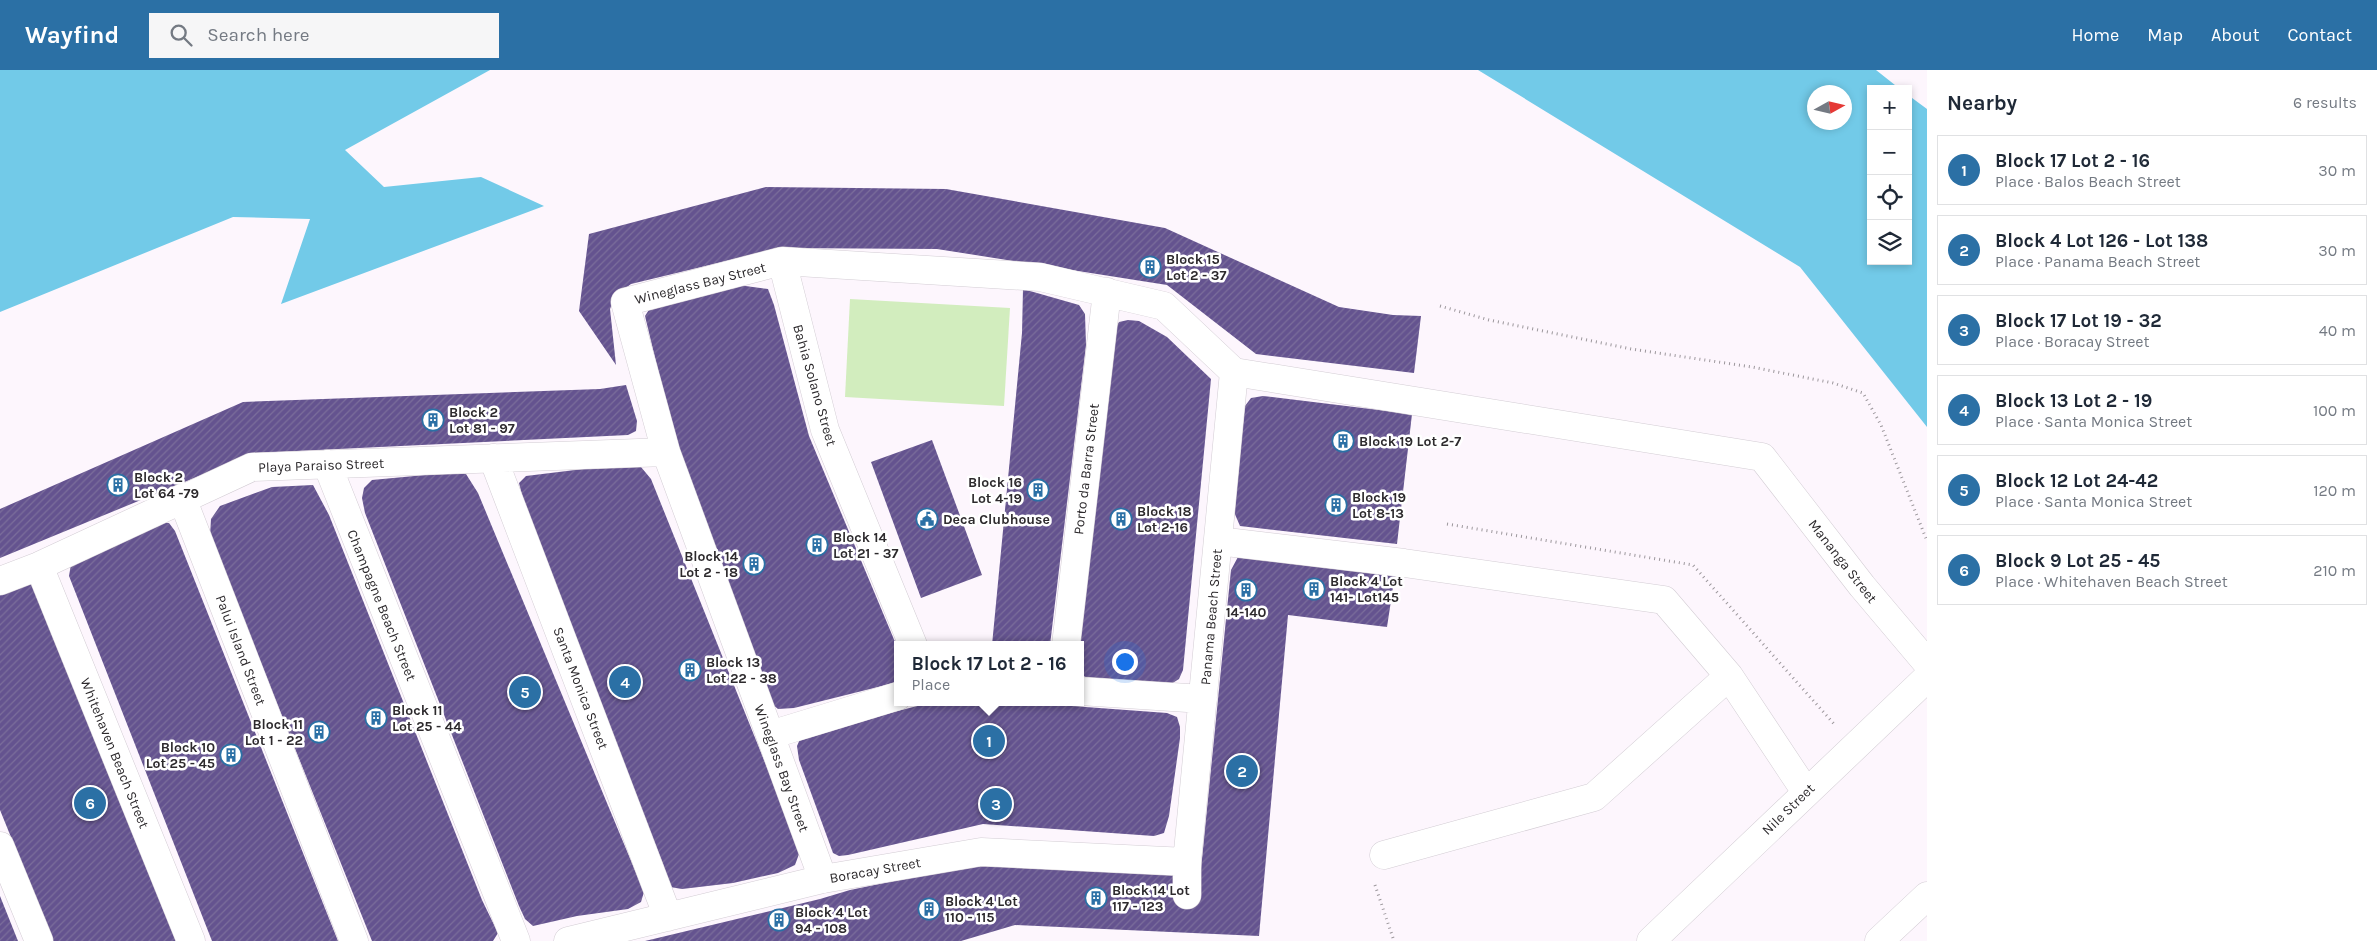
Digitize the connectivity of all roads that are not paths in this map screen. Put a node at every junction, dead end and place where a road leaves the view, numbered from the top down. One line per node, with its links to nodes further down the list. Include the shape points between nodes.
1 (782, 261): 2 (street, Wineglass Bay Street, via 1040,277); 4 (street, Wineglass Bay Street, via 625,302); 11 (street, Bahia Solano Street, via 825,430)
2 (1107, 292): 3 (street, Wineglass Bay Street, via 1164,306); 12 (street, Porto da Barra Street)
3 (1234, 372): 8 (street, Panama Beach Street); 13 (street, Mananga Street, via 1762,457 1862,586)
4 (666, 452): 5 (street, Playa Paraiso Street); 19 (street, Wineglass Bay Street)
5 (494, 458): 6 (street, Playa Paraiso Street); 27 (street, Santa Monica Street)
6 (327, 464): 7 (street, Playa Paraiso Street, via 252,467); 33 (street, Champagne Beach Street)
7 (182, 498): 9 (street, Playa Paraiso Street); 32 (street, Palui Island Street)
8 (1218, 541): 14 (street, via 1404,563 1664,600); 18 (street, Panama Beach Street)
9 (39, 566): 10 (street, Playa Paraiso Street); 31 (street, Whitehaven Beach Street)
10 (0, 580)
11 (911, 641)
12 (1066, 641)
13 (1927, 663)
14 (1729, 676): 20 (street); 22 (street, via 1594,797)
15 (1927, 678): 20 (street, Nile Street)
16 (1084, 690): 18 (street)
17 (894, 697): 19 (street)
18 (1203, 699): 23 (street, Panama Beach Street)
19 (770, 735): 24 (street, Wineglass Bay Street)
20 (1806, 792): 28 (street, Nile Street)
21 (0, 846): 30 (street)
22 (1384, 855)
23 (1187, 862): 24 (street, Boracay Street, via 982,852); 25 (street, Panama Beach Street)
24 (823, 879): 27 (street, Boracay Street)
25 (1187, 895)
26 (1927, 896): 29 (street)
27 (668, 917): 34 (street, Boracay Street)
28 (1667, 936)
29 (1890, 938)
30 (39, 941)
31 (191, 941)
32 (354, 941)
33 (516, 941)
34 (568, 941)

